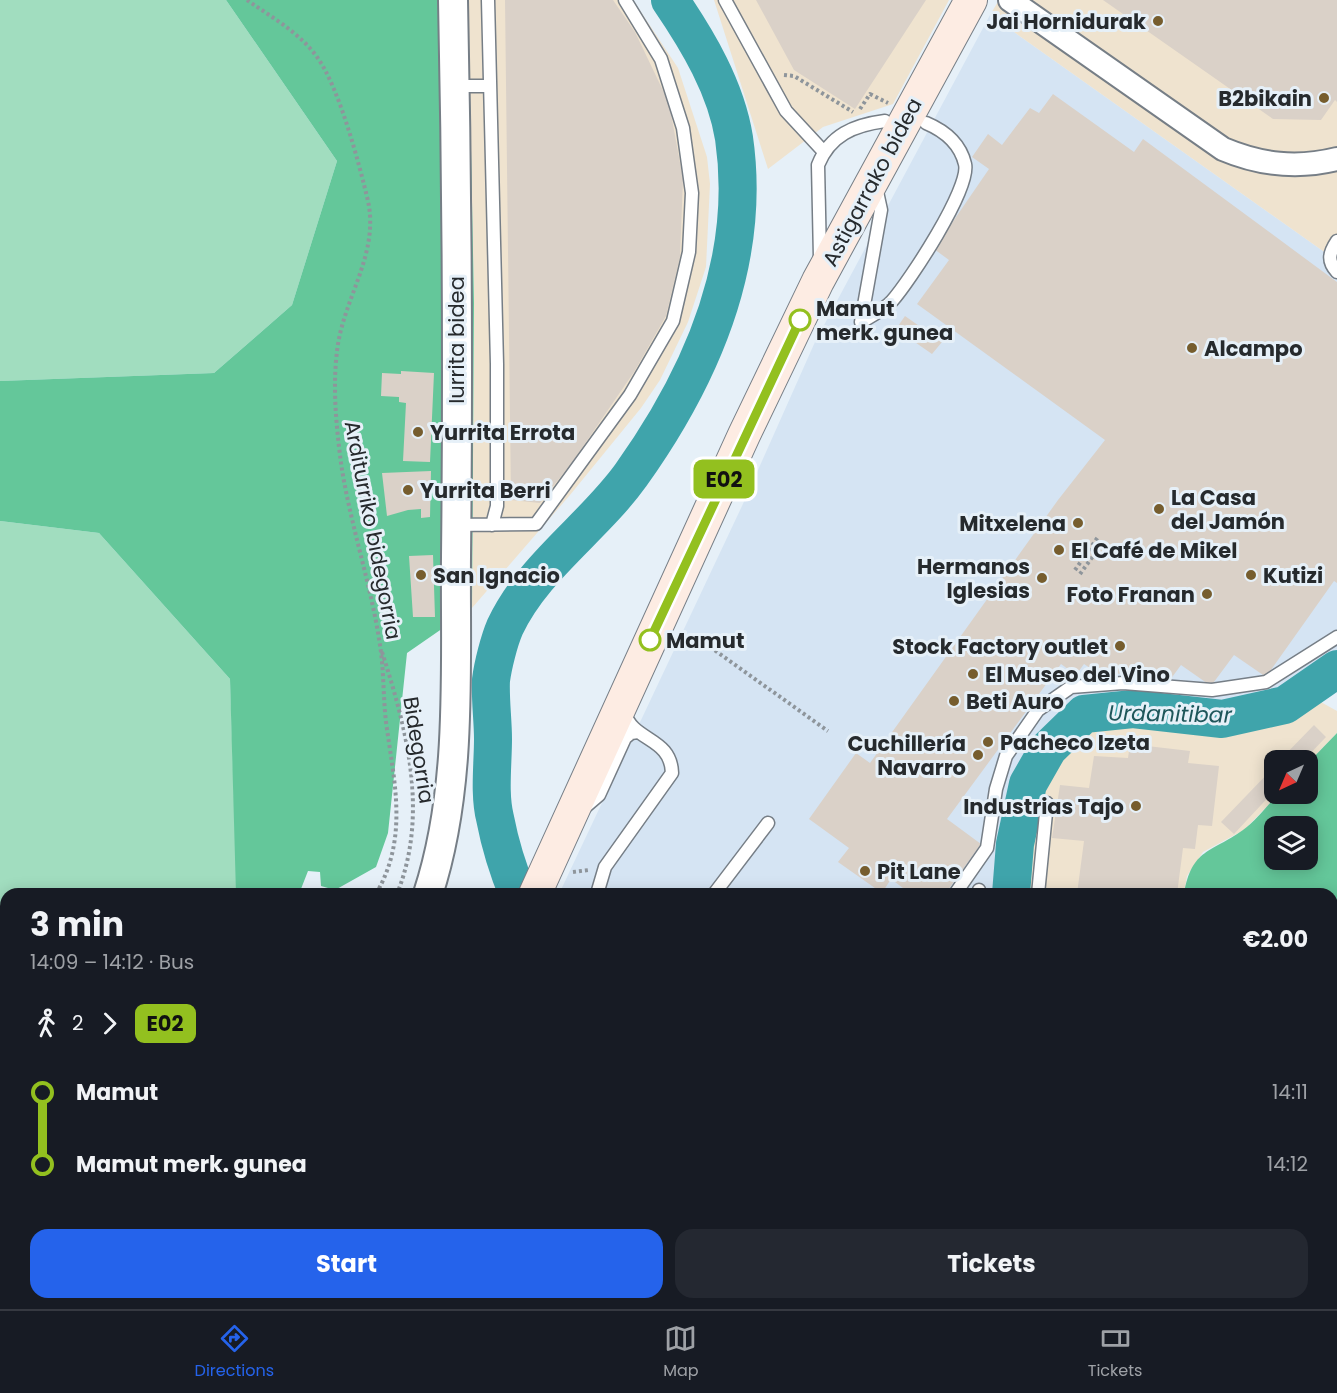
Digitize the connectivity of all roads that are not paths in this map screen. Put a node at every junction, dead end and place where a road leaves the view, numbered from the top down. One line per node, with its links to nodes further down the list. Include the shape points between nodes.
1 (453, 0): 7 (street, Iurrita bidea)
2 (488, 0): 8 (lane)
3 (625, 0): 18 (lane, via 661,59 683,128 692,193 689,252 673,321 630,395 536,524)
4 (725, 0): 11 (lane, via 786,111)
5 (971, 0): 13 (main road, Astigarrako bidea)
6 (1010, 0): 12 (street, via 1223,149 1251,160 1281,165)
7 (455, 86): 8 (lane); 17 (street, Iurrita bidea)
8 (490, 86): 18 (lane, via 497,364 497,506)
9 (885, 121): 11 (lane, via 848,130)
10 (926, 123): 13 (lane, via 943,130 956,144 966,166 961,191 916,269 891,303 861,322 881,210)
11 (824, 152): 16 (lane, via 818,165)
12 (1337, 159)
13 (873, 176): 16 (main road, Astigarrako bidea)
14 (1337, 241): 15 (lane, via 1330,251 1330,261)
15 (1337, 272)
16 (818, 281): 20 (main road, Astigarrako bidea)
17 (457, 525): 18 (lane); 26 (street, Iurrita bidea, via 450,786 443,837)
18 (492, 525)
19 (1337, 637): 29 (lane, via 1266,682 1212,690 1123,683 1071,687 1038,710 1006,756 996,789 987,848)
20 (622, 701): 21 (lane, via 626,719); 24 (main road, Astigarrako bidea)
21 (638, 732): 24 (lane, via 625,738 599,795); 27 (lane, via 661,746 671,760 672,773 605,867)
22 (1047, 802): 30 (lane)
23 (768, 823): 28 (lane)
24 (566, 824): 25 (main road, Astigarrako bidea)
25 (540, 883)
26 (430, 888)
27 (599, 888)
28 (719, 888)
29 (960, 888)
30 (1039, 888)

